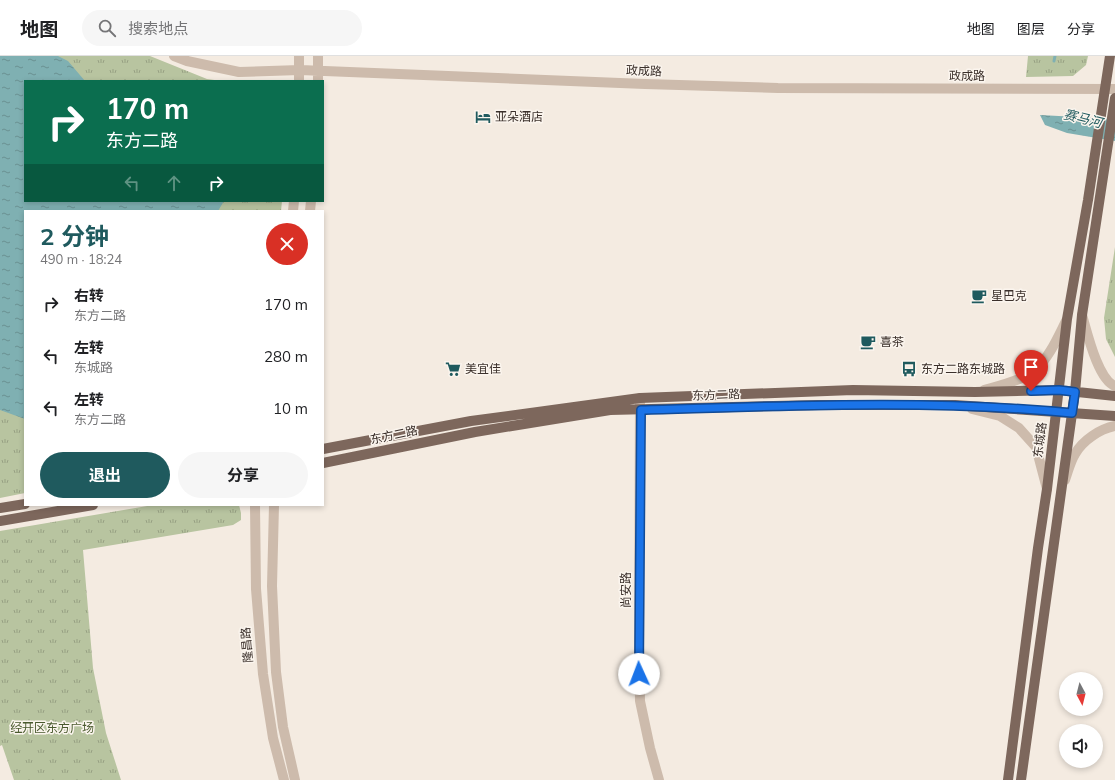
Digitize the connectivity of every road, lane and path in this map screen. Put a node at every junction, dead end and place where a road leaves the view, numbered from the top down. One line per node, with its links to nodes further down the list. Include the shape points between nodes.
1 (174, 56): 5 (street, 政成路, via 239,72)
2 (299, 56): 5 (street)
3 (318, 56): 6 (street)
4 (1110, 56): 8 (main road, 东城路)
5 (300, 70): 6 (street, 政成路); 7 (street)
6 (318, 76): 8 (street, 政成路, via 778,88)
7 (299, 80)
8 (1110, 89): 10 (main road, 东城路)
9 (1115, 98): 10 (main road, 东城路)
10 (1107, 111): 11 (main road, 东城路, via 1107,148); 12 (main road, 东城路, via 1096,148)
11 (1082, 315): 13 (street, via 1099,368); 16 (main road, 东城路)
12 (1067, 319): 14 (main road, 东城路); 15 (street, via 1049,353 1035,371 1010,383)
13 (1115, 386)
14 (1059, 390): 15 (main road, 东方二路); 16 (main road, 东方二路); 21 (main road, 东城路)
15 (976, 392): 18 (main road, 东方二路, via 853,390)
16 (1075, 392): 17 (main road, 东方二路); 22 (main road, 东城路)
17 (1115, 396)
18 (640, 398): 20 (street, 尚安路); 25 (main road, 东方二路, via 471,421)
19 (955, 405): 20 (main road, 东方二路, via 818,405); 21 (main road, 东方二路); 28 (street, via 1000,416 1019,428 1036,448)
20 (641, 410): 26 (main road, 东方二路, via 610,410 475,432); 37 (street, 尚安路, via 640,701)
21 (1056, 411): 22 (main road, 东方二路); 28 (main road, 东城路)
22 (1072, 413): 23 (main road, 东方二路); 27 (main road, 东城路)
23 (1115, 416)
24 (1115, 426): 27 (street, via 1089,438 1075,454)
25 (324, 449)
26 (324, 463)
27 (1063, 486): 39 (main road, 东城路)
28 (1047, 489): 38 (main road, 东城路)
29 (24, 504): 33 (main road)
30 (87, 506): 34 (main road)
31 (255, 506): 35 (street, 隆昌路, via 256,589 263,674 273,738)
32 (274, 506): 36 (street, via 272,586 276,672 283,727)
33 (0, 508)
34 (0, 521)
35 (284, 780)
36 (295, 780)
37 (659, 780)
38 (1008, 780)
39 (1022, 780)

